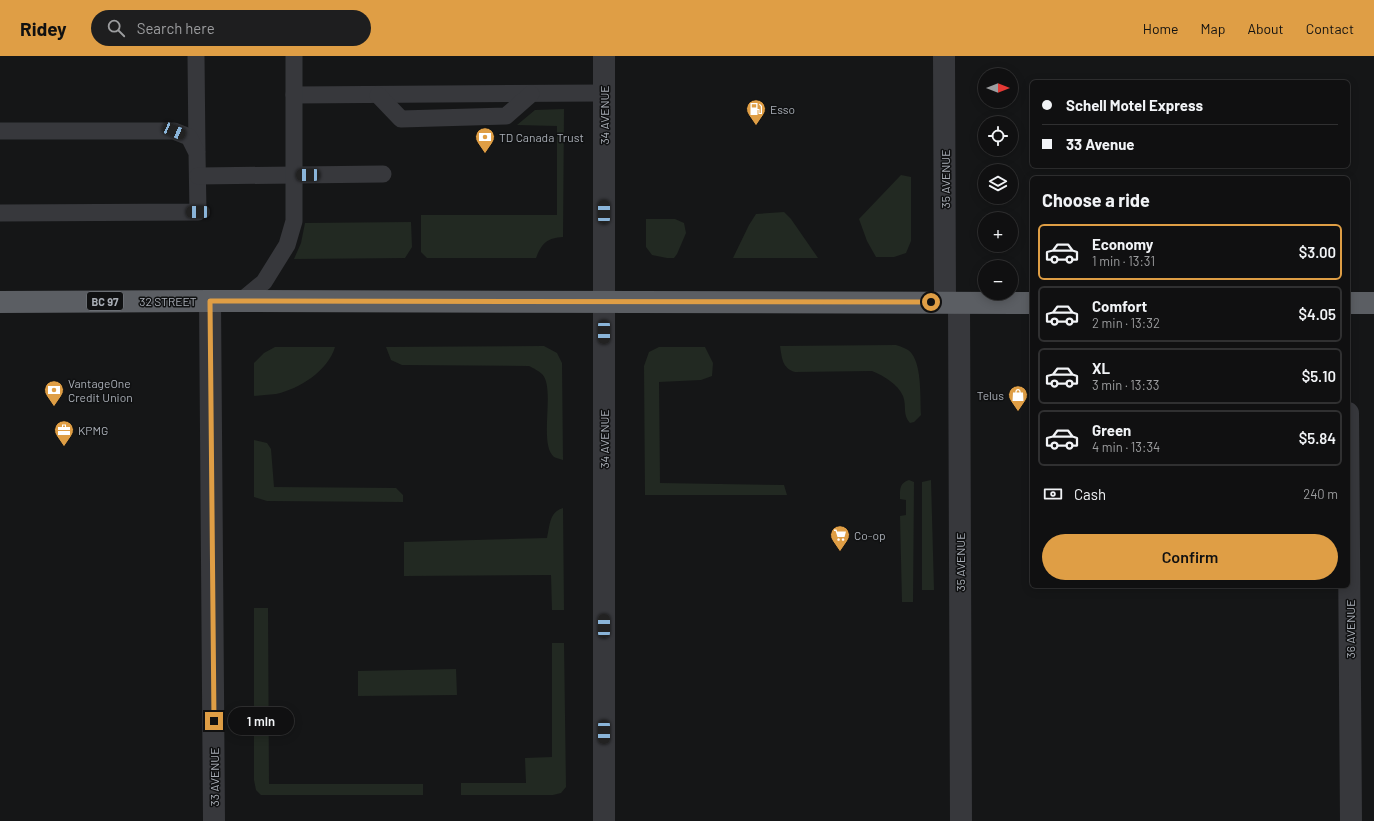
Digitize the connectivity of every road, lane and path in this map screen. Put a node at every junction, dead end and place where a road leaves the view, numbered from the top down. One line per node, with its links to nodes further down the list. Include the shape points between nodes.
1 (196, 56): 10 (lane)
2 (294, 56): 7 (lane)
3 (604, 56): 5 (street, 34 AVENUE)
4 (944, 56): 19 (street, 35 AVENUE)
5 (604, 93): 6 (lane); 18 (street, 34 AVENUE)
6 (531, 94): 8 (lane); 8 (lane, via 506,116 401,119)
7 (294, 95): 8 (lane); 12 (lane)
8 (378, 95)
9 (0, 131): 10 (lane, via 174,131 189,137)
10 (197, 153): 13 (lane)
11 (383, 174): 12 (lane)
12 (294, 175): 13 (lane); 17 (lane, via 294,221 287,245 264,282)
13 (198, 176): 14 (lane, via 198,212)
14 (0, 214)
15 (210, 301): 16 (highway, 32 STREET / BC 97); 17 (highway, 32 STREET / BC 97); 24 (street, 33 AVENUE)
16 (0, 302)
17 (242, 302): 18 (highway, 32 STREET / BC 97)
18 (604, 302): 19 (highway, 32 STREET / BC 97); 25 (street, 34 AVENUE)
19 (952, 302): 20 (highway, 32 STREET / BC 97); 26 (street, 35 AVENUE)
20 (1030, 303)
21 (1350, 303): 22 (highway)
22 (1374, 303)
23 (1349, 588): 27 (street, 36 AVENUE)
24 (214, 821)
25 (604, 821)
26 (961, 821)
27 (1351, 821)

